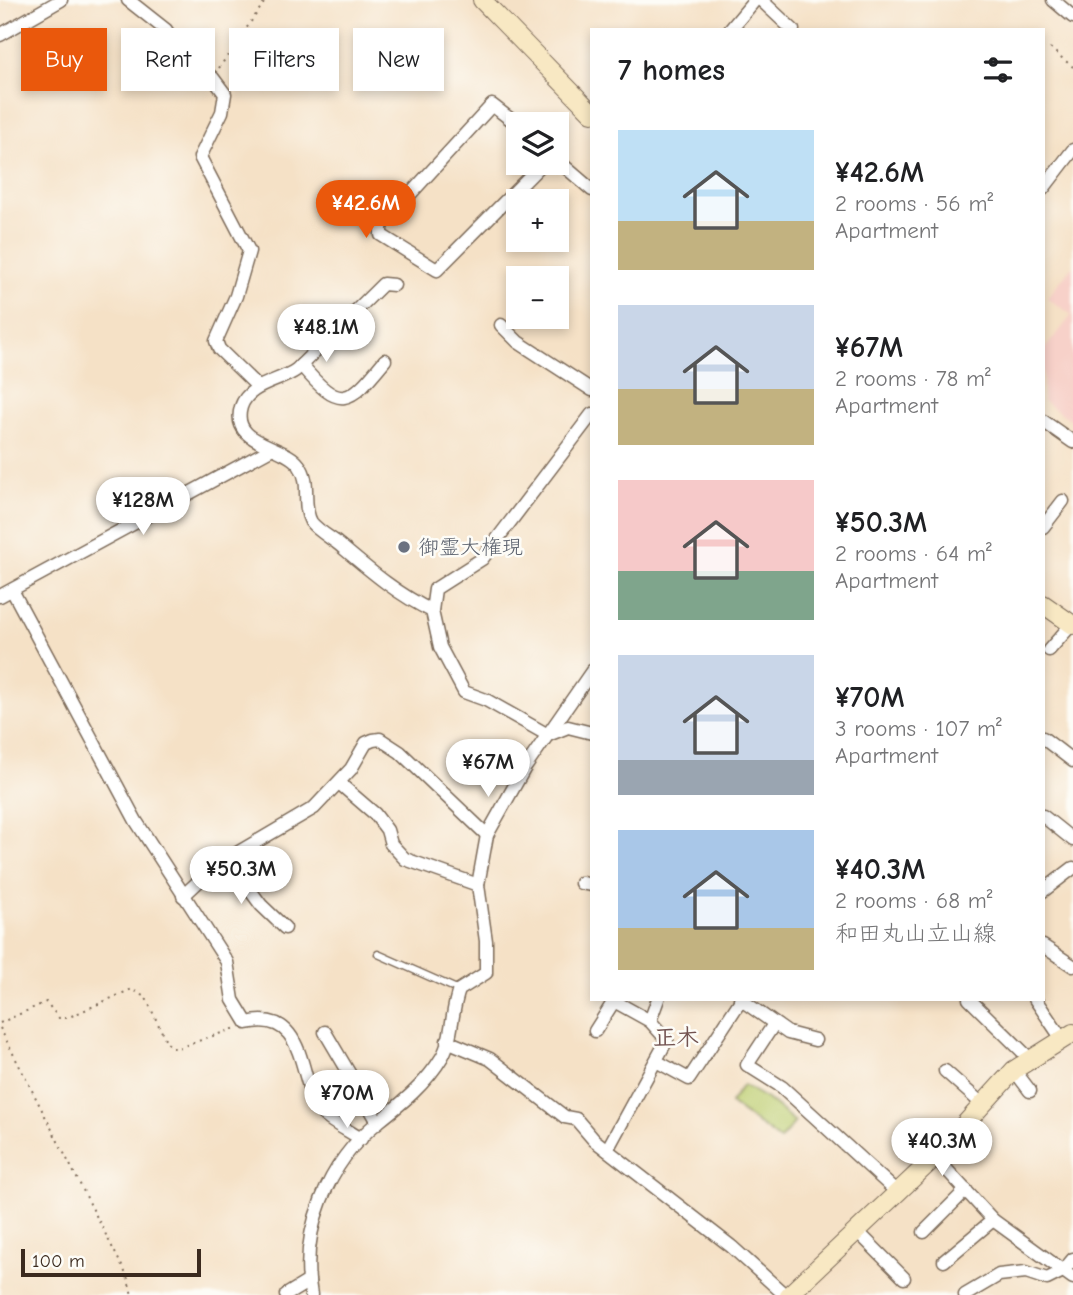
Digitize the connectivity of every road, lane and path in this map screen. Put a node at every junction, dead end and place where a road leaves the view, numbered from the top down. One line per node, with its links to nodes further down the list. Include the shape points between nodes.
1 (61, 0): 12 (street)
2 (128, 0): 9 (street)
3 (266, 0): 15 (path)
4 (482, 0): 17 (main road)
5 (755, 0): 10 (street)
6 (761, 0): 11 (street)
7 (1054, 0): 8 (street)
8 (1073, 17)
9 (162, 28)
10 (732, 28)
11 (791, 28)
12 (0, 35)
13 (1050, 48): 14 (path)
14 (1073, 67)
15 (215, 75)
16 (215, 81): 28 (street, via 225,94 225,104 200,157 249,251 216,341)
17 (590, 111)
18 (506, 116): 21 (street, via 492,105 381,226 382,235 437,270)
19 (1073, 150): 22 (street)
20 (569, 170): 23 (street)
21 (531, 175)
22 (1045, 186)
23 (590, 188)
24 (394, 285): 27 (street, via 383,284)
25 (501, 325): 29 (street, via 518,342)
26 (386, 360): 27 (street, via 365,385 344,398 322,390)
27 (301, 365): 28 (street, via 282,380)
28 (257, 386): 33 (street, via 242,404 241,421 248,435)
29 (590, 389)
30 (590, 417): 39 (street, via 482,559 435,589)
31 (1045, 422): 32 (street)
32 (1073, 442)
33 (271, 449): 36 (street); 39 (street, via 285,451 300,466 308,482 312,522 400,595)
34 (1063, 501): 35 (street)
35 (1045, 524)
36 (12, 590): 37 (street); 55 (street, via 136,821)
37 (0, 596)
38 (1045, 605): 40 (main road)
39 (432, 611): 44 (street, via 440,647 464,692)
40 (1072, 624): 41 (street)
41 (1049, 650)
42 (590, 674): 44 (street)
43 (590, 732): 44 (street, via 568,727)
44 (548, 736): 49 (street)
45 (1045, 740): 46 (street)
46 (1073, 761)
47 (339, 783): 49 (street, via 366,743 380,740 400,752); 51 (street, via 314,808); 53 (street, via 377,817 405,859)
48 (1045, 818): 50 (street)
49 (487, 835): 53 (street)
50 (1073, 840)
51 (227, 859): 55 (street); 56 (street, via 261,905)
52 (1073, 868): 54 (street)
53 (478, 885): 60 (street, via 486,973)
54 (1045, 889)
55 (183, 896): 68 (street, via 227,961 233,1000)
56 (285, 928)
57 (1045, 947): 59 (street)
58 (379, 954): 60 (lane)
59 (1073, 966)
60 (459, 989): 75 (street)
61 (657, 1001): 66 (street)
62 (739, 1001): 77 (street, via 689,1079)
63 (743, 1001): 69 (street)
64 (971, 1001): 76 (street)
65 (1037, 1001): 73 (street)
66 (650, 1021): 71 (street, via 614,1001); 77 (street, via 667,1040)
67 (0, 1023): 68 (path, via 46,1002 59,1018 67,1018 132,989 146,998 167,1043 175,1049)
68 (247, 1023): 83 (street, via 271,1022 290,1036 300,1052 317,1106)
69 (774, 1024): 74 (street); 87 (street, via 747,1065 791,1095)
70 (0, 1028): 96 (path, via 127,1276)
71 (595, 1031)
72 (325, 1032): 82 (street)
73 (1068, 1036): 76 (main road)
74 (815, 1040)
75 (447, 1041): 82 (street, via 425,1080 396,1111); 84 (street, via 490,1059 565,1117 576,1119)
76 (1029, 1058): 78 (main road)
77 (656, 1061): 84 (street)
78 (1014, 1070): 80 (street); 81 (main road)
79 (945, 1072): 81 (street)
80 (1030, 1091)
81 (981, 1103): 85 (main road)
82 (378, 1122): 83 (street)
83 (361, 1139): 95 (street, via 328,1183 318,1208 308,1251)
84 (607, 1150): 99 (street)
85 (935, 1157): 86 (street); 87 (main road)
86 (966, 1189): 88 (street); 90 (street)
87 (898, 1193): 89 (main road)
88 (993, 1220): 92 (street); 93 (street)
89 (857, 1231): 94 (street); 99 (main road)
90 (923, 1232)
91 (1073, 1259): 93 (street)
92 (944, 1261)
93 (1068, 1275): 100 (street, via 1047,1279 1026,1272 999,1275)
94 (904, 1278)
95 (309, 1281): 97 (street); 98 (street)
96 (132, 1295)
97 (286, 1295)
98 (311, 1295)
99 (787, 1295)
100 (965, 1295)

